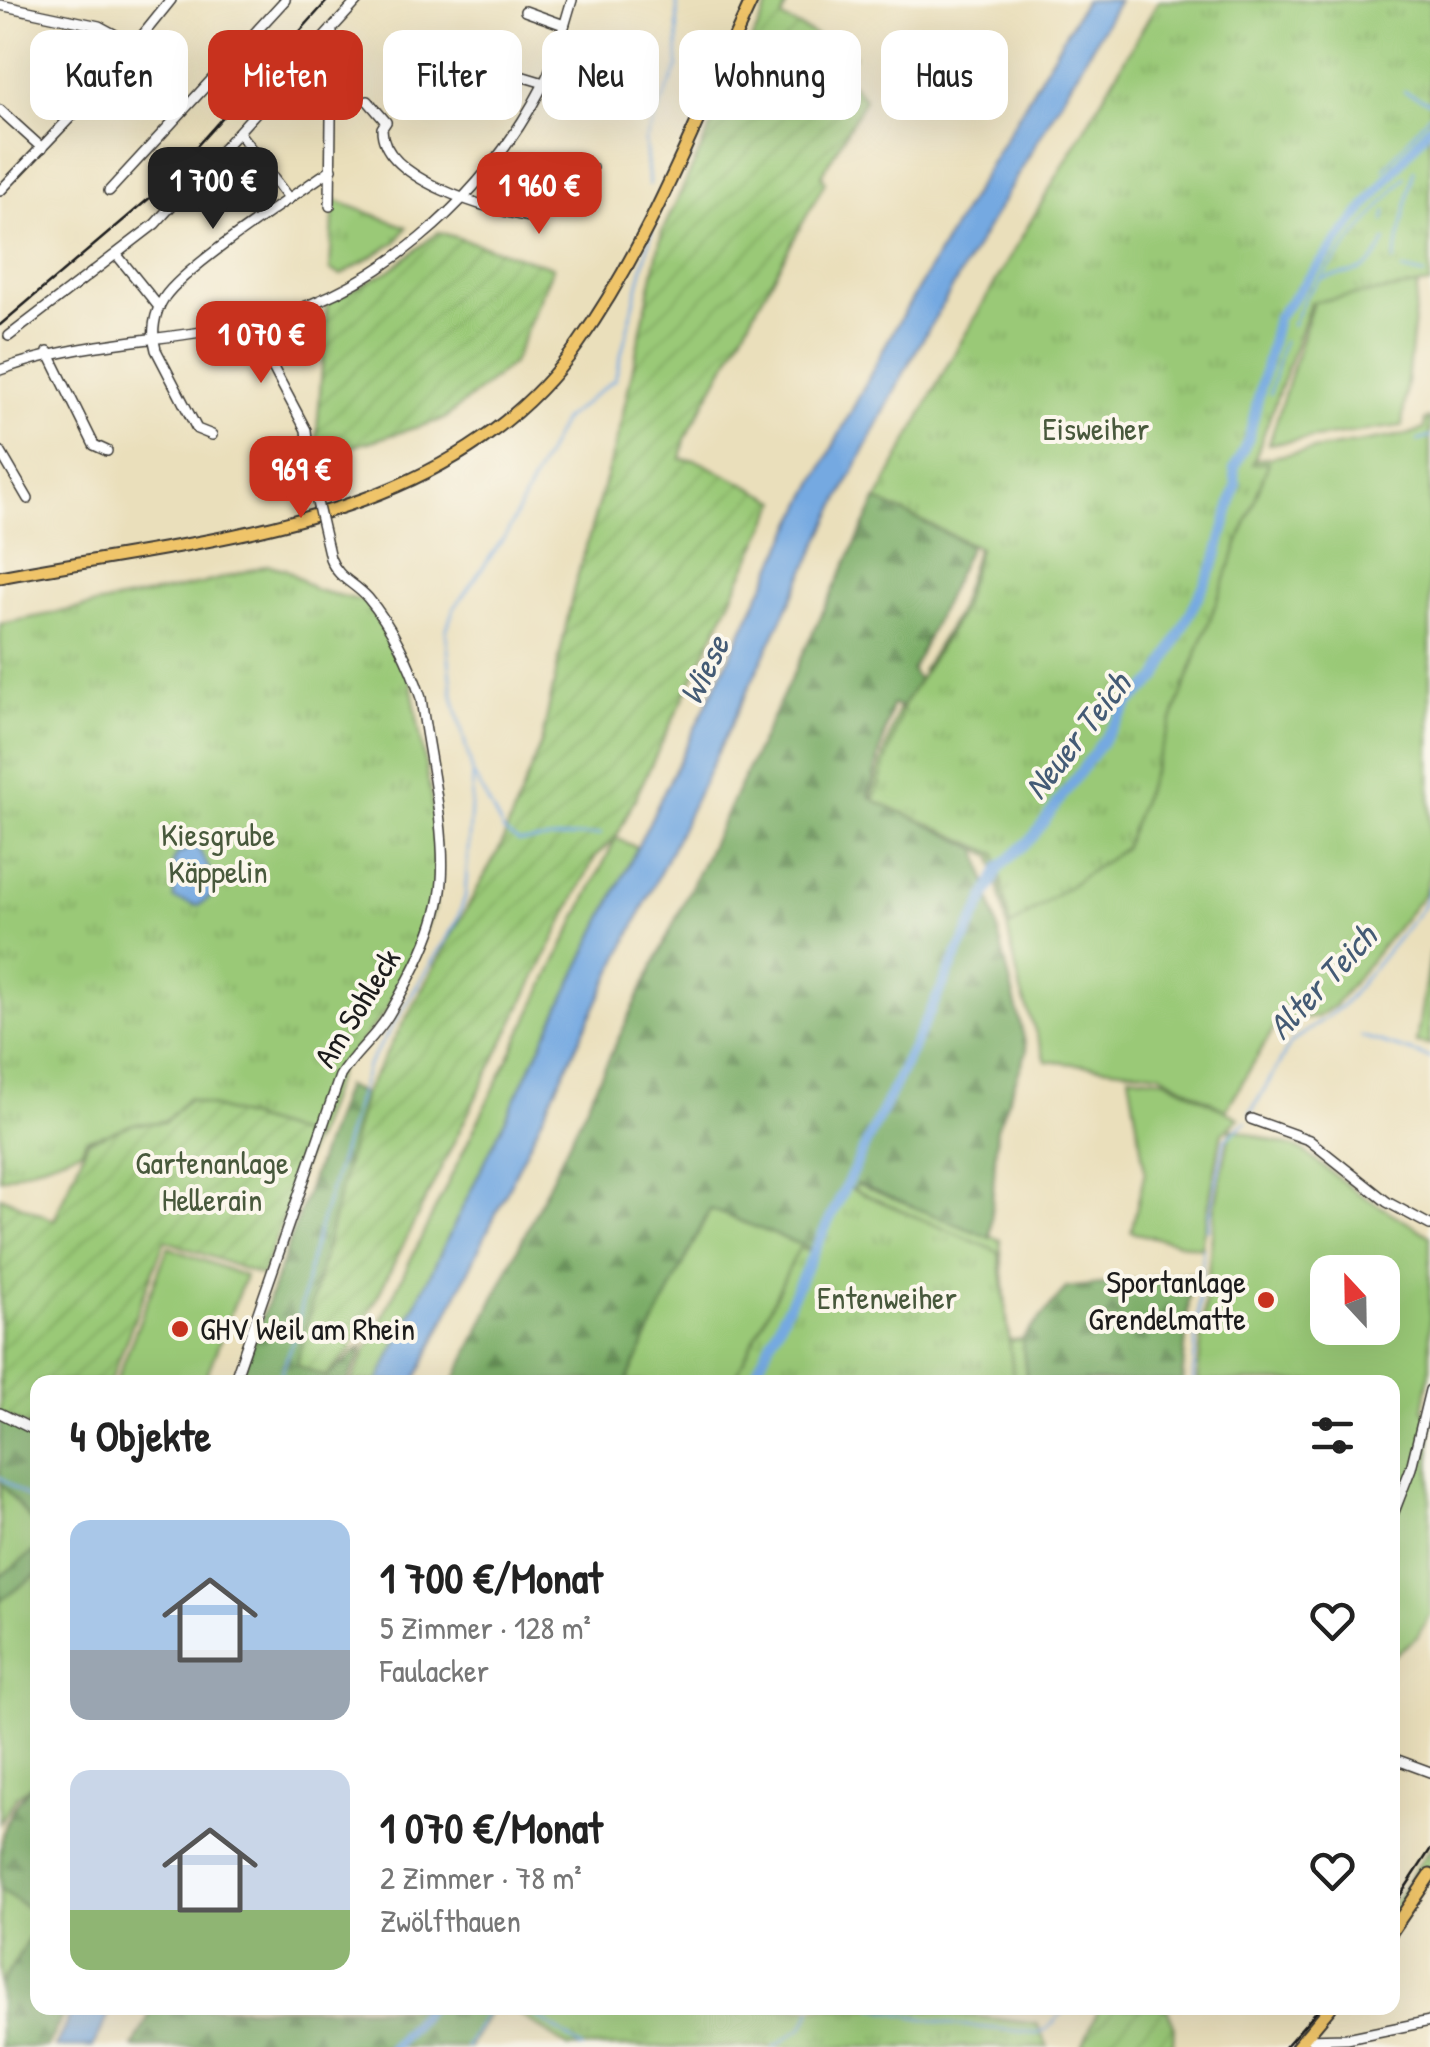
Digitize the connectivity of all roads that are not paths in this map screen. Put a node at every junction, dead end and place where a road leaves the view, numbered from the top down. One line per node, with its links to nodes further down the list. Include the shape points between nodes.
1 (171, 0): 10 (street)
2 (285, 0): 24 (street)
3 (358, 0): 11 (street)
4 (572, 0): 8 (street)
5 (752, 0): 39 (main road, via 648,220 586,332 528,402 490,435 388,492 292,521)
6 (0, 5): 9 (street)
7 (525, 11): 8 (street)
8 (564, 24): 12 (street)
9 (106, 30)
10 (148, 30)
11 (334, 30)
12 (562, 30)
13 (542, 86): 25 (street, via 510,141)
14 (368, 101): 25 (street, via 386,122 383,144 398,165)
15 (0, 110): 20 (street)
16 (68, 120): 20 (street)
17 (253, 120): 19 (street)
18 (332, 120): 22 (street)
19 (240, 134): 26 (street); 28 (street)
20 (42, 148): 23 (street)
21 (592, 168): 25 (street, via 535,218)
22 (332, 169): 26 (street); 27 (street)
23 (0, 191)
24 (110, 191)
25 (465, 196): 30 (street, via 426,235 379,267 324,297)
26 (289, 199): 29 (street, via 191,273)
27 (330, 206)
28 (117, 255): 29 (street); 31 (street)
29 (159, 307): 32 (street)
30 (250, 324): 32 (street); 42 (street, Am Sohleck, bridge, via 306,430 330,558 340,576 370,600 421,698 442,880 425,944 399,995 340,1076)
31 (9, 336)
32 (152, 337): 33 (street); 35 (street, via 197,429)
33 (48, 352): 34 (street); 36 (street, via 94,445)
34 (0, 370)
35 (212, 435)
36 (107, 450)
37 (0, 451): 38 (street)
38 (28, 499)
39 (0, 577)
40 (1251, 1119): 41 (street, via 1309,1140 1387,1202)
41 (1430, 1225)
42 (236, 1375)
43 (1430, 1390): 46 (street)
44 (0, 1413): 45 (street)
45 (30, 1428)
46 (1400, 1497)
47 (1400, 1761): 48 (street)
48 (1430, 1772)
49 (1430, 1874): 50 (main road)
50 (1425, 1892): 51 (main road)
51 (1400, 1922)
52 (1324, 2015): 55 (main road)
53 (1430, 2022): 54 (street)
54 (1349, 2042): 55 (street)
55 (1300, 2043)

